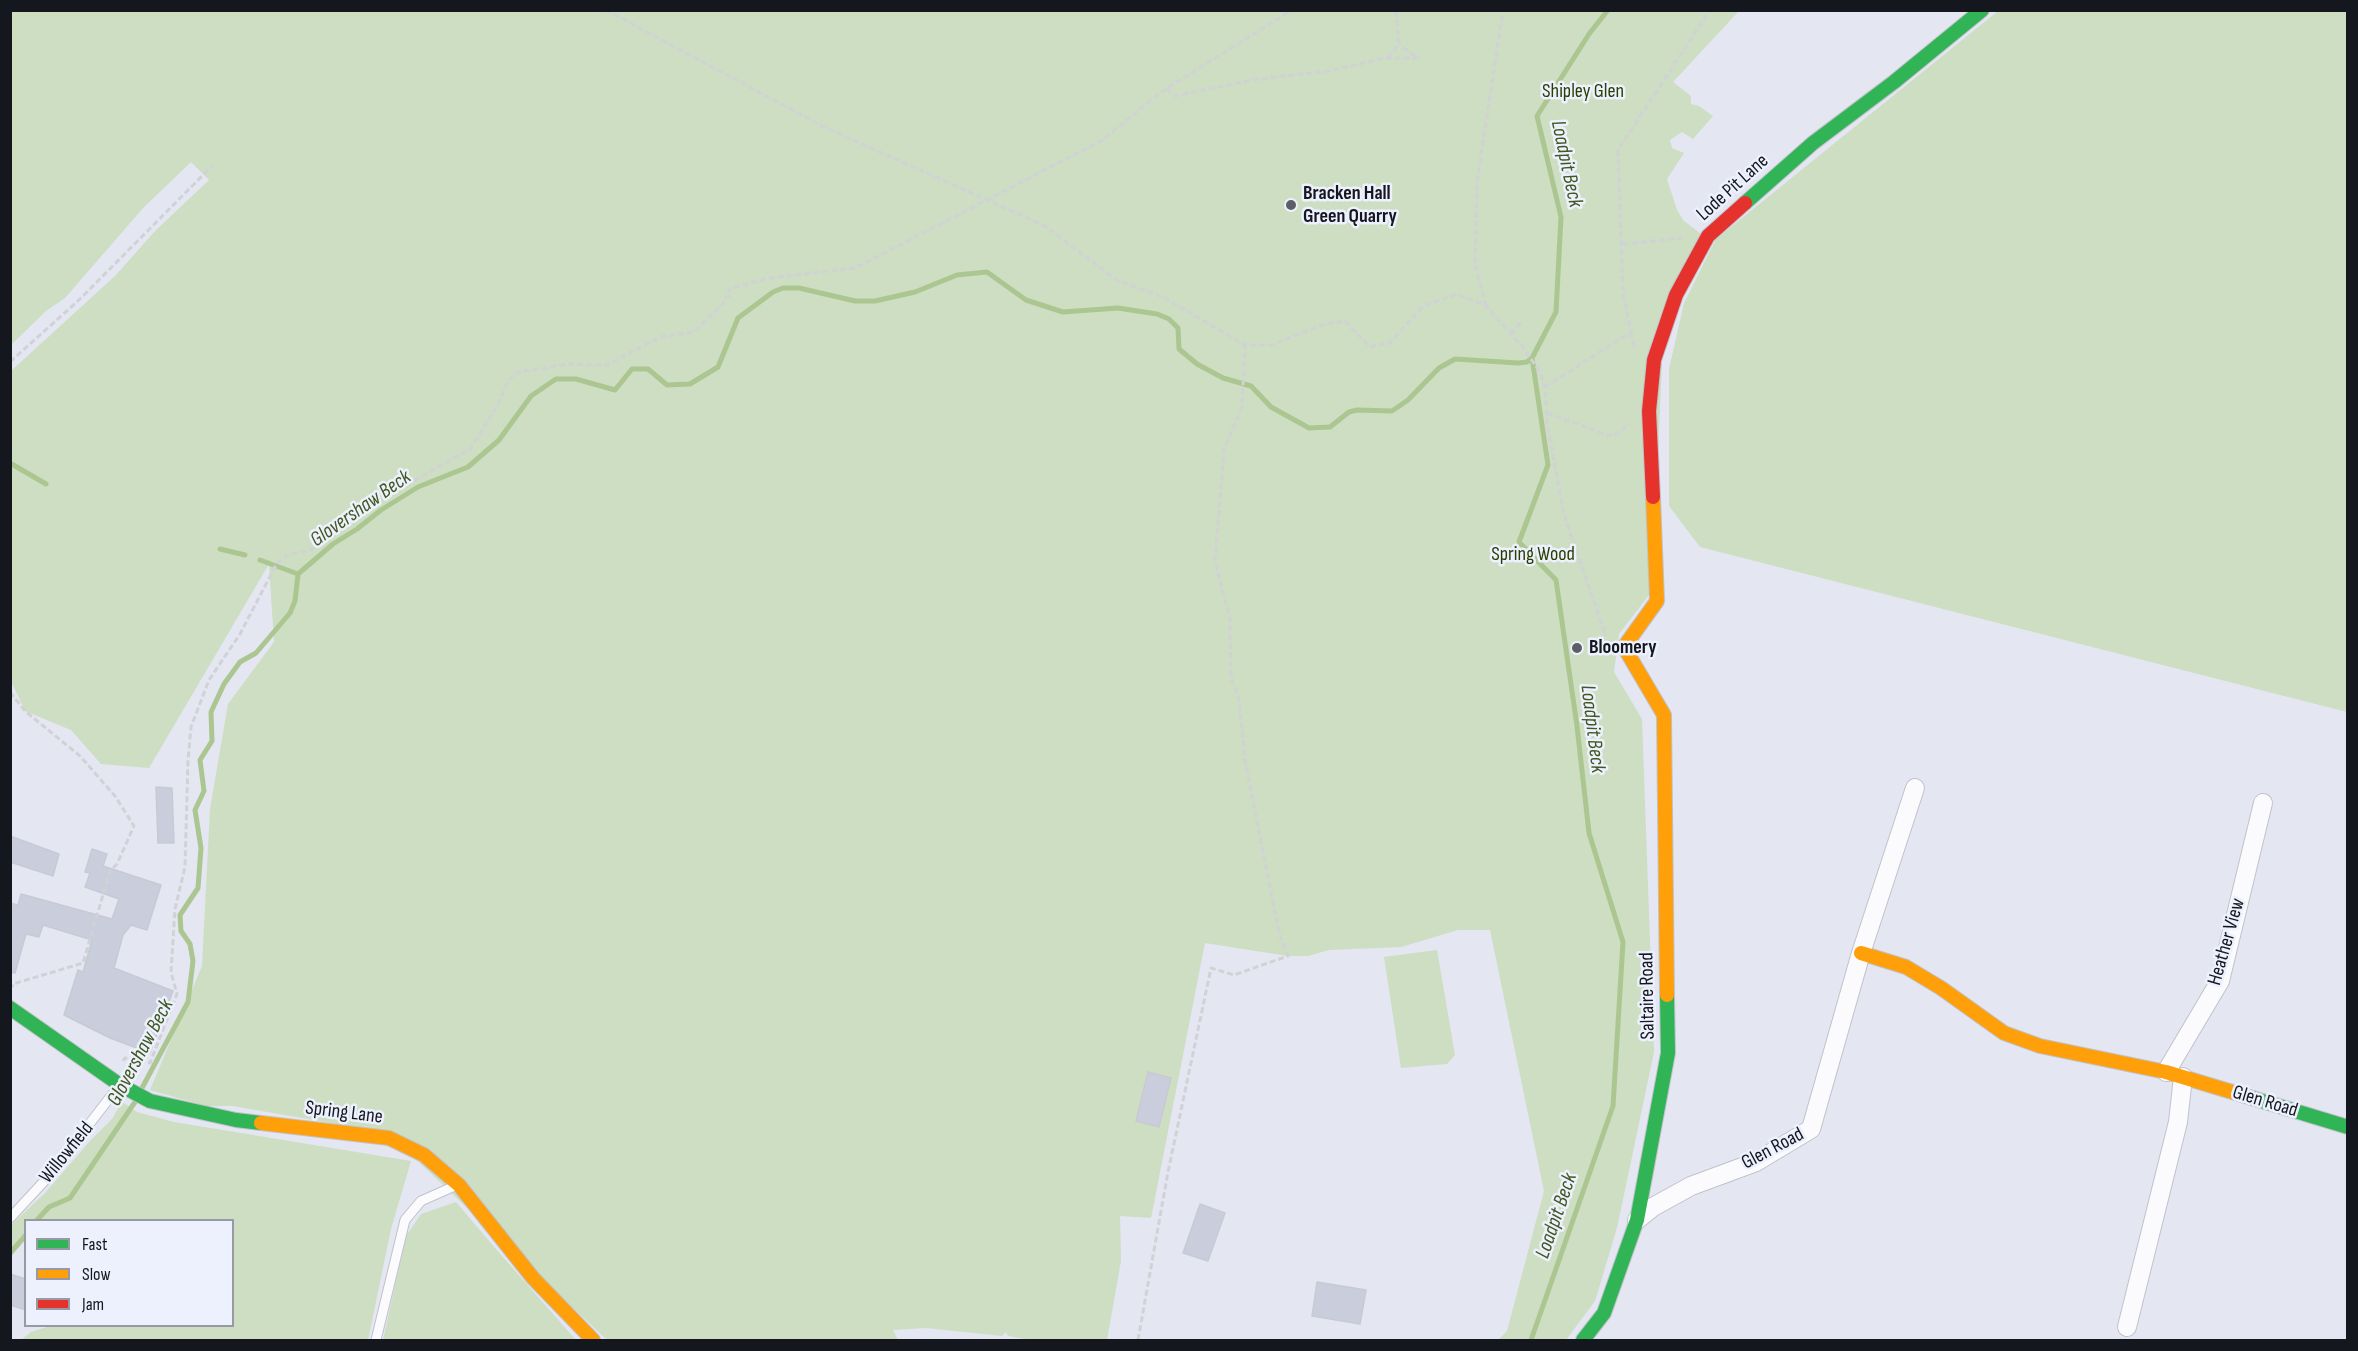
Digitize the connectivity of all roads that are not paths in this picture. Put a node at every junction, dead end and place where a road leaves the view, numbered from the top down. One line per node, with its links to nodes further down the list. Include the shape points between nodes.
1 (1982, 10): 2 (street, Lode Pit Lane, via 1813,143 1708,236 1676,295 1654,360 1649,411 1657,601)
2 (1624, 647): 12 (street, Saltaire Road, via 1664,715 1668,1053)
3 (1915, 788): 5 (street, Glen Road)
4 (2263, 803): 7 (street, Heather View, via 2220,981)
5 (1861, 953): 7 (street, Glen Road, via 1906,967 2004,1033 2040,1046); 12 (street, Glen Road, via 1811,1129 1756,1162 1691,1186)
6 (10, 1008): 8 (street, Spring Lane)
7 (2174, 1074): 9 (street, Glen Road); 13 (street, via 2178,1122)
8 (126, 1088): 10 (street, Spring Lane, via 150,1101 236,1120 389,1138 424,1155); 11 (lane, Willowfield)
9 (2348, 1127)
10 (459, 1185): 14 (lane, via 421,1202 405,1220); 15 (street, Spring Lane, via 533,1278)
11 (10, 1218)
12 (1637, 1220): 16 (street, Saltaire Road, via 1604,1313)
13 (2127, 1327)
14 (376, 1341)
15 (592, 1341)
16 (1583, 1341)

